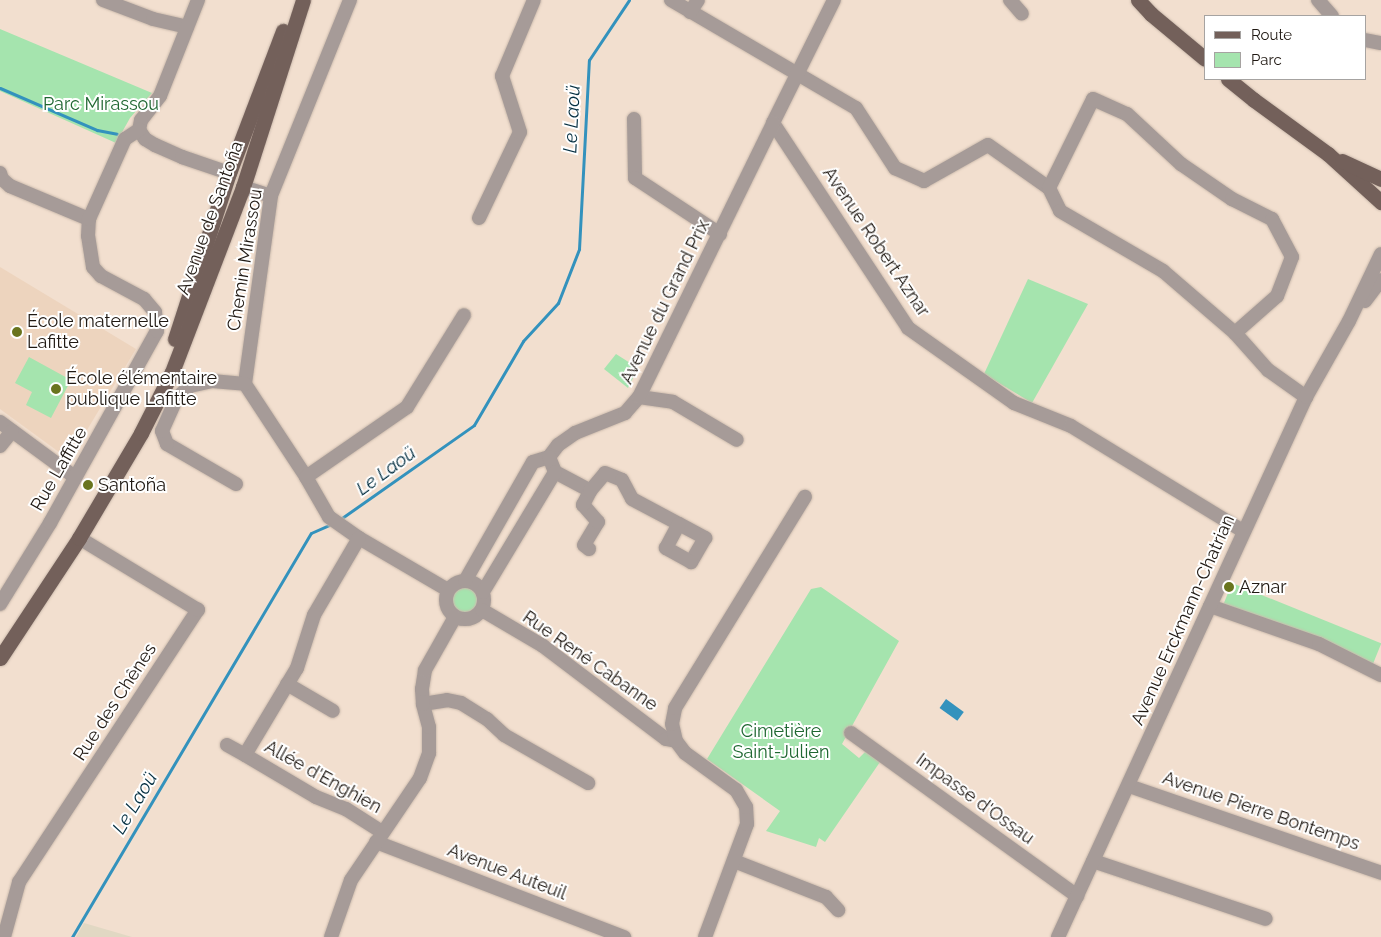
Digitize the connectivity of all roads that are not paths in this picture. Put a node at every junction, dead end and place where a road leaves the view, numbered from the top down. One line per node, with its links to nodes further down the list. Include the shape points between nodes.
1 (103, 0): 15 (street, via 153,19)
2 (198, 0): 15 (street)
3 (294, 0): 19 (main road, Avenue de Santoña)
4 (303, 0): 29 (main road, Avenue de Santoña)
5 (350, 0): 31 (street, Chemin Mirassou)
6 (534, 0): 33 (street, via 502,76 520,132)
7 (671, 0): 12 (street)
8 (834, 0): 20 (street)
9 (1010, 0): 13 (street)
10 (1138, 0): 18 (main road, via 1150,14)
11 (1318, 0): 14 (street)
12 (694, 6): 20 (street)
13 (1022, 14)
14 (1331, 15)
15 (187, 27): 24 (street, via 160,96 141,120)
16 (1366, 40): 17 (street)
17 (1381, 43)
18 (1204, 58)
19 (268, 71): 27 (main road, Avenue de Santoña); 29 (main road, via 254,127 235,182)
20 (798, 72): 23 (street); 30 (street, via 856,108 895,168 924,181 988,145)
21 (1229, 80): 25 (main road)
22 (634, 119): 35 (street, via 635,178)
23 (773, 123): 35 (street, Avenue du Grand Prix); 56 (street, Avenue Robert Aznar, via 908,328 1014,403 1071,426)
24 (139, 130): 27 (street, via 145,139 156,145); 34 (street, via 126,139)
25 (1328, 154): 28 (main road); 32 (main road)
26 (0, 173): 34 (street, via 10,186)
27 (229, 173): 67 (main road, Avenue de Santoña, via 164,367 134,429)
28 (1381, 179)
29 (243, 187): 31 (street); 57 (main road, Avenue de Santoña, via 172,372 142,433)
30 (1049, 188): 40 (street, via 1060,211 1163,271); 40 (street, via 1092,98 1127,114 1181,164 1232,199 1272,219 1292,257 1277,296)
31 (271, 196): 41 (street, Chemin Mirassou)
32 (1381, 202)
33 (479, 218)
34 (89, 219): 50 (street, Rue Laffitte, via 93,267 101,276 144,299 155,312 157,331)
35 (720, 234): 42 (street, Avenue du Grand Prix)
36 (1381, 254): 39 (street, Avenue Erckmann-Chatrian)
37 (1381, 280): 39 (street, Avenue Erckmann-Chatrian)
38 (464, 315): 51 (street, via 407,407)
39 (1349, 321): 43 (street, Avenue Erckmann-Chatrian)
40 (1235, 333): 43 (street, via 1268,370)
41 (245, 384): 51 (street); 52 (street, via 212,382 190,386 177,398 162,431 167,444)
42 (639, 397): 46 (street, via 673,402); 48 (street, Avenue du Grand Prix, via 625,413 575,433 558,445)
43 (1306, 397): 56 (street, Avenue Erckmann-Chatrian)
44 (0, 422): 45 (street)
45 (12, 431): 47 (street); 50 (street)
46 (737, 440)
47 (0, 446)
48 (549, 457): 49 (street); 60 (street, Avenue du Grand Prix, via 533,462)
49 (555, 472): 53 (street); 62 (street)
50 (75, 477): 63 (street, Rue Laffitte)
51 (306, 477): 58 (street, via 329,517)
52 (236, 484)
53 (590, 491): 55 (street, via 605,473 622,480 632,499); 59 (street, via 583,505 598,522 584,545)
54 (805, 497): 73 (street, via 675,708 672,724)
55 (679, 524)
56 (1243, 532): 64 (street, Avenue Erckmann-Chatrian)
57 (79, 538): 67 (main road, Avenue de Santoña); 85 (street, Rue des Chênes, via 198,610 19,882)
58 (359, 538): 61 (street); 69 (street, Allée d'Enghien, via 314,615 297,668)
59 (589, 549)
60 (464, 581): 61 (street); 62 (street, via 475,584)
61 (448, 590): 66 (street, via 446,602)
62 (483, 592): 65 (street)
63 (0, 604)
64 (1210, 606): 68 (street, via 1319,644); 77 (street, Avenue Erckmann-Chatrian)
65 (482, 610): 66 (street, via 467,620); 73 (street, Rue René Cabanne, via 543,646 666,739)
66 (455, 617): 70 (street, via 425,670)
67 (4, 652)
68 (1381, 675)
69 (287, 684): 71 (street); 75 (street, Allée d'Enghien)
70 (423, 704): 76 (street, via 446,700 461,703 487,719 504,735); 78 (street, via 429,727 429,753 420,778)
71 (333, 711)
72 (851, 733): 82 (street, Impasse d'Ossau)
73 (676, 741): 79 (street, Rue René Cabanne, via 685,753 736,790 746,806 747,824)
74 (227, 745): 75 (street, Allée d'Enghien)
75 (245, 756): 78 (street, Allée d'Enghien, via 316,797 346,809)
76 (588, 783)
77 (1128, 786): 80 (street, Avenue Erckmann-Chatrian); 81 (street, Avenue Pierre Bontemps)
78 (379, 837): 86 (street, via 351,880); 87 (street, Avenue Auteuil)
79 (734, 861): 83 (street, via 826,897); 88 (street, Rue René Cabanne)
80 (1093, 861): 82 (street, Avenue Erckmann-Chatrian); 84 (street)
81 (1381, 873)
82 (1077, 896): 89 (street, Avenue Erckmann-Chatrian)
83 (838, 910)
84 (1266, 919)
85 (3, 930)
86 (331, 937)
87 (624, 937)
88 (704, 937)
89 (1058, 937)

